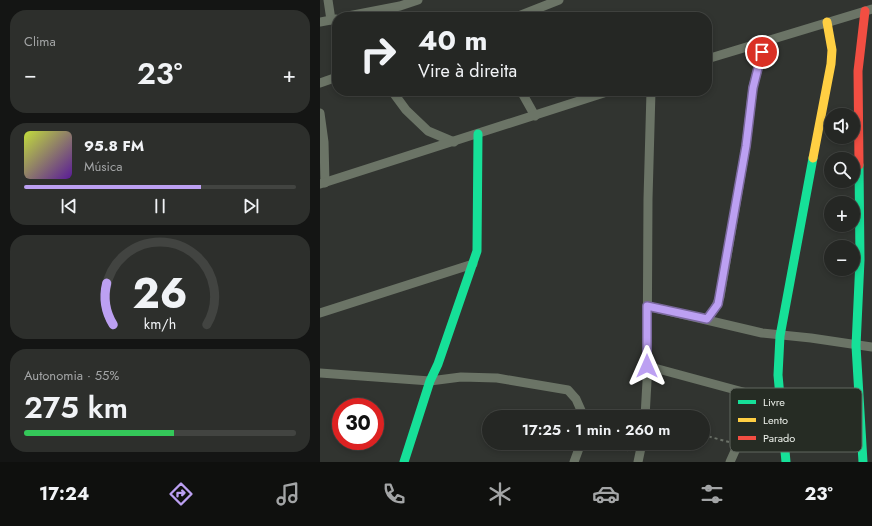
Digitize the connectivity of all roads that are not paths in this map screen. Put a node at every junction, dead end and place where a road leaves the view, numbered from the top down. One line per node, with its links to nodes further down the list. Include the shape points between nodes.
1 (328, 0): 7 (street)
2 (418, 0): 5 (street)
3 (559, 0): 6 (street)
4 (868, 10): 10 (street); 29 (street, via 858,71 860,260)
5 (369, 12)
6 (529, 12)
7 (332, 13)
8 (332, 19): 9 (street)
9 (320, 22)
10 (827, 22): 11 (street); 28 (street, via 832,50 831,64)
11 (766, 40): 12 (street); 27 (street, via 753,88 720,297)
12 (712, 57)
13 (332, 79): 14 (street)
14 (320, 83)
15 (396, 96): 22 (street, via 428,131)
16 (523, 96): 20 (street)
17 (595, 96): 20 (street)
18 (651, 96): 25 (street)
19 (320, 113): 23 (street, via 324,142)
20 (535, 116): 21 (street)
21 (478, 134): 22 (street); 24 (street, via 478,243)
22 (454, 142): 23 (street)
23 (322, 184)
24 (473, 264): 26 (street); 33 (street)
25 (647, 306): 27 (street); 31 (street)
26 (320, 313)
27 (707, 319): 28 (street)
28 (780, 336): 29 (street, via 811,338); 35 (street)
29 (856, 346): 30 (street); 36 (street)
30 (872, 347)
31 (647, 366): 34 (street); 38 (street)
32 (320, 372): 33 (street)
33 (430, 380): 37 (street, via 461,377 497,378 564,389 574,395); 43 (street)
34 (730, 388)
35 (779, 388)
36 (859, 388)
37 (582, 410)
38 (645, 410)
39 (862, 433): 47 (street)
40 (578, 450): 44 (street)
41 (735, 452): 45 (street)
42 (785, 452): 46 (street)
43 (404, 462)
44 (574, 462)
45 (730, 462)
46 (786, 462)
47 (864, 462)

